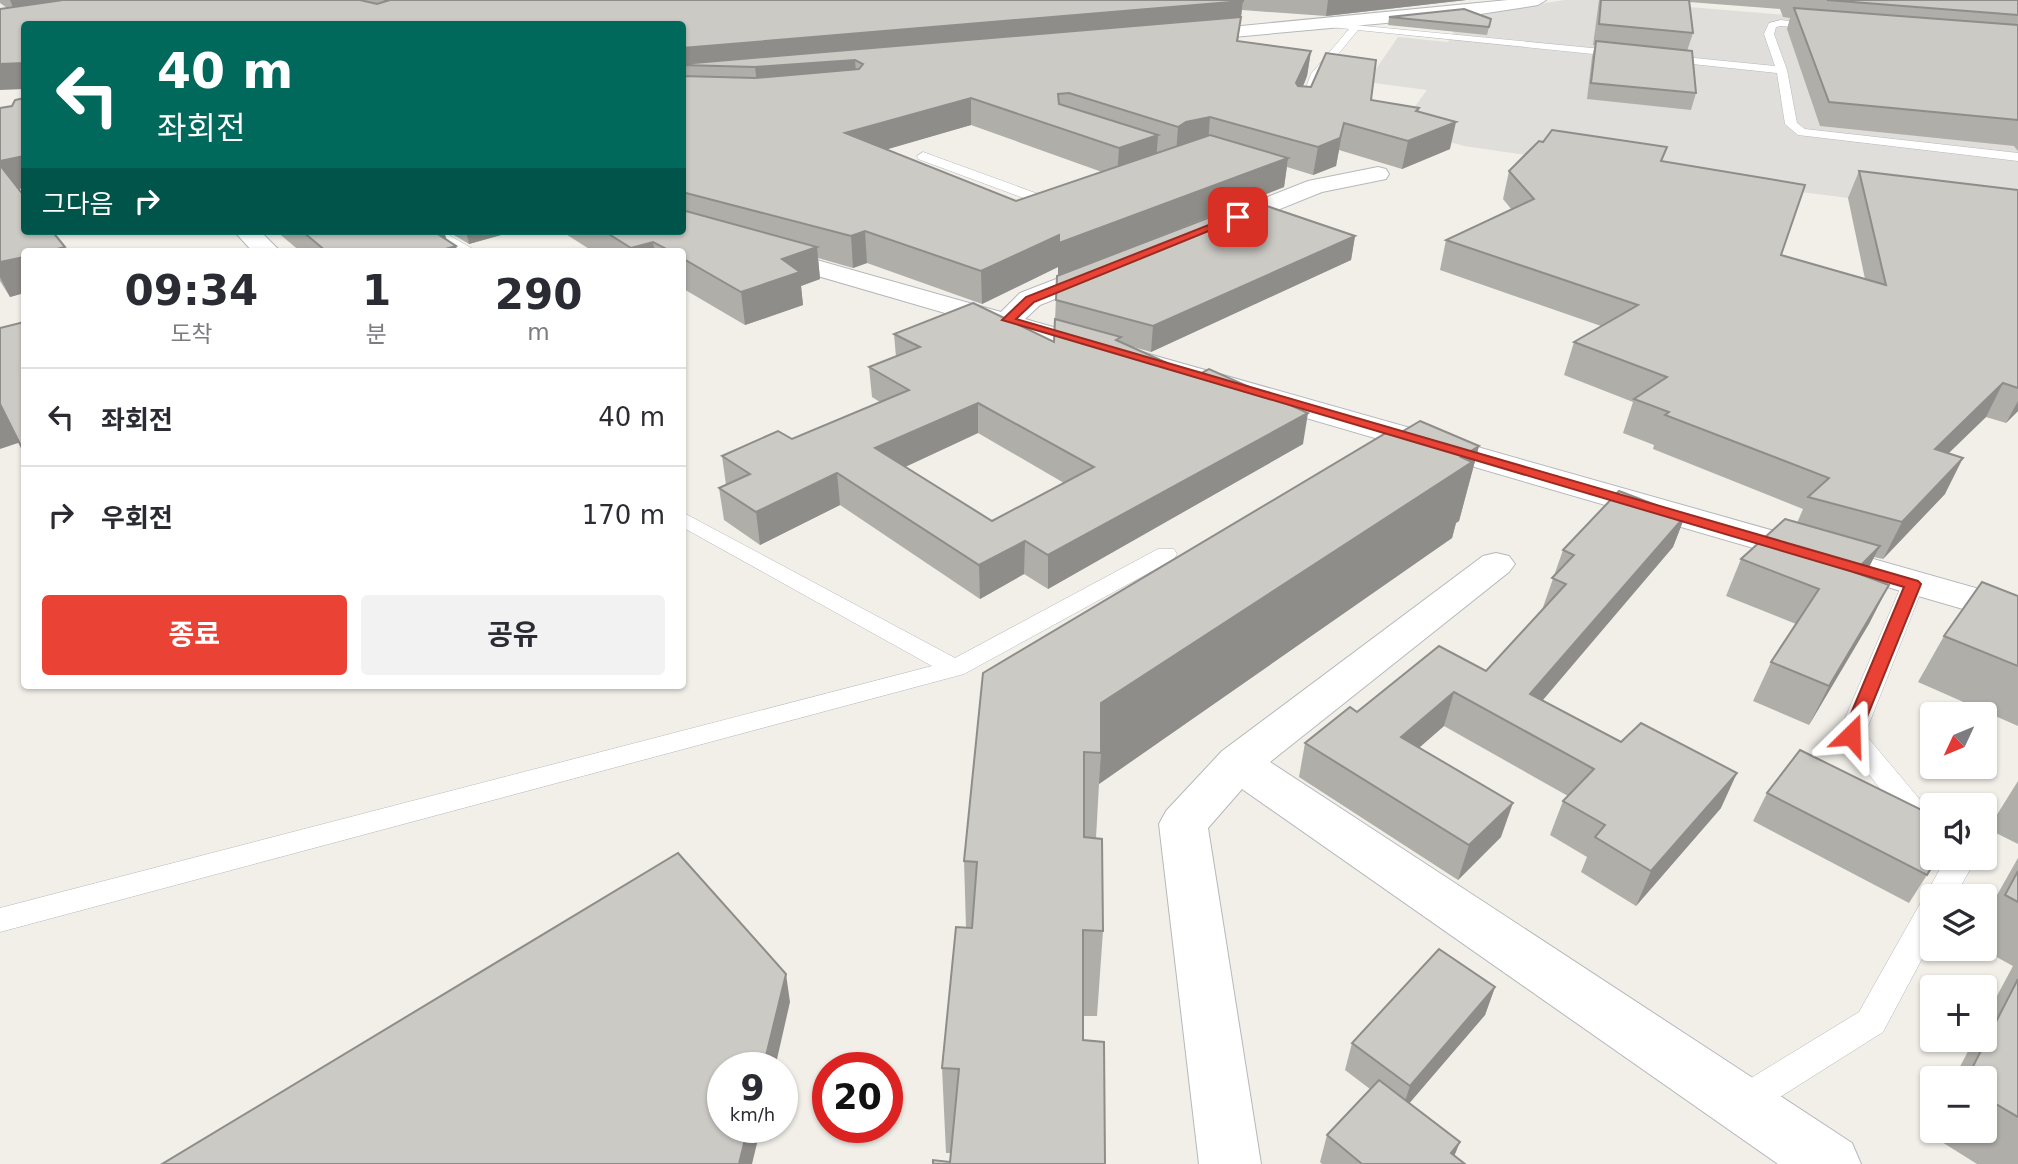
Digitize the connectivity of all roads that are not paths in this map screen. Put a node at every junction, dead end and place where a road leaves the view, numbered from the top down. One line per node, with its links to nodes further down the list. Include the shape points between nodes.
1 (1538, 0): 3 (street)
2 (1353, 6): 3 (street)
3 (1378, 18): 4 (street)
4 (1326, 24): 5 (lane); 7 (street)
5 (1356, 27): 8 (lane); 11 (lane, via 1316,74)
6 (1836, 27): 10 (lane, via 1772,25 1769,34)
7 (1172, 37)
8 (1631, 55)
9 (1645, 57): 10 (lane)
10 (1782, 70): 13 (lane, via 1791,124 1802,132)
11 (1301, 110)
12 (923, 156): 17 (lane, via 1055,207)
13 (2018, 157)
14 (1378, 174): 16 (street)
15 (1279, 175): 16 (street)
16 (1316, 186): 19 (street)
17 (1068, 203)
18 (686, 230): 25 (street)
19 (1199, 233)
20 (250, 235): 22 (street)
21 (438, 235): 23 (lane)
22 (264, 248)
23 (463, 248)
24 (1121, 263): 25 (street, via 1030,299)
25 (1008, 320): 29 (street)
26 (686, 520): 31 (lane)
27 (1166, 555): 31 (lane)
28 (1496, 564): 32 (street)
29 (1913, 584): 30 (street); 33 (lane, via 1851,735)
30 (2018, 613)
31 (955, 668): 34 (lane)
32 (1238, 763): 36 (street); 37 (street, via 1183,824)
33 (1920, 819)
34 (0, 920)
35 (1920, 933): 36 (lane, via 1871,1021 1757,1093)
36 (1731, 1096): 38 (street)
37 (1230, 1164)
38 (1830, 1164)

